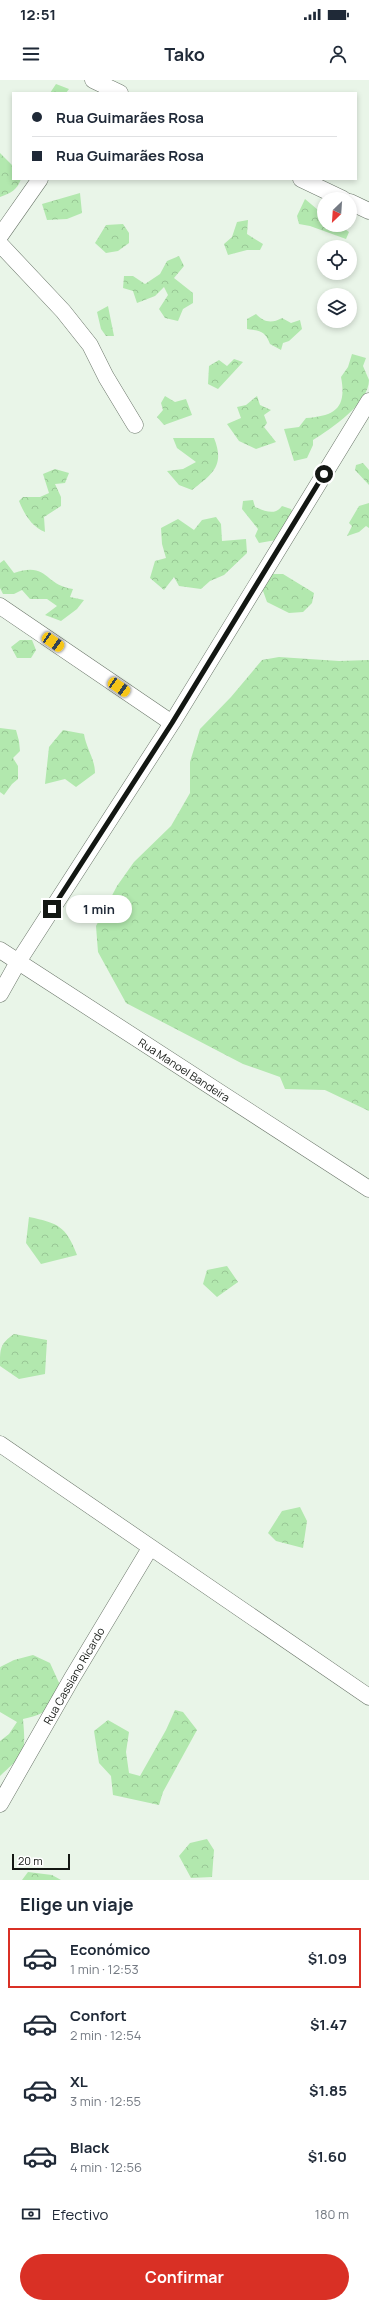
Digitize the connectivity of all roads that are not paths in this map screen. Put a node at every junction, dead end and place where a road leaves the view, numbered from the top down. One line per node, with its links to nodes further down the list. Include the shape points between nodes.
1 (95, 84): 2 (street)
2 (117, 92)
3 (39, 180): 8 (street)
4 (303, 180): 5 (street)
5 (328, 192)
6 (357, 205): 7 (street)
7 (369, 211)
8 (0, 236)
9 (0, 244): 11 (street, via 63,311 90,345)
10 (369, 401): 13 (street)
11 (135, 425)
12 (0, 606): 13 (street)
13 (172, 723): 15 (street)
14 (0, 950): 15 (street, Rua Manoel Bandeira)
15 (18, 962): 16 (street); 17 (street, Rua Manoel Bandeira)
16 (0, 994)
17 (369, 1189)
18 (0, 1444): 19 (street)
19 (150, 1548): 20 (street); 21 (street, Rua Cassiano Ricardo)
20 (369, 1697)
21 (0, 1804)

